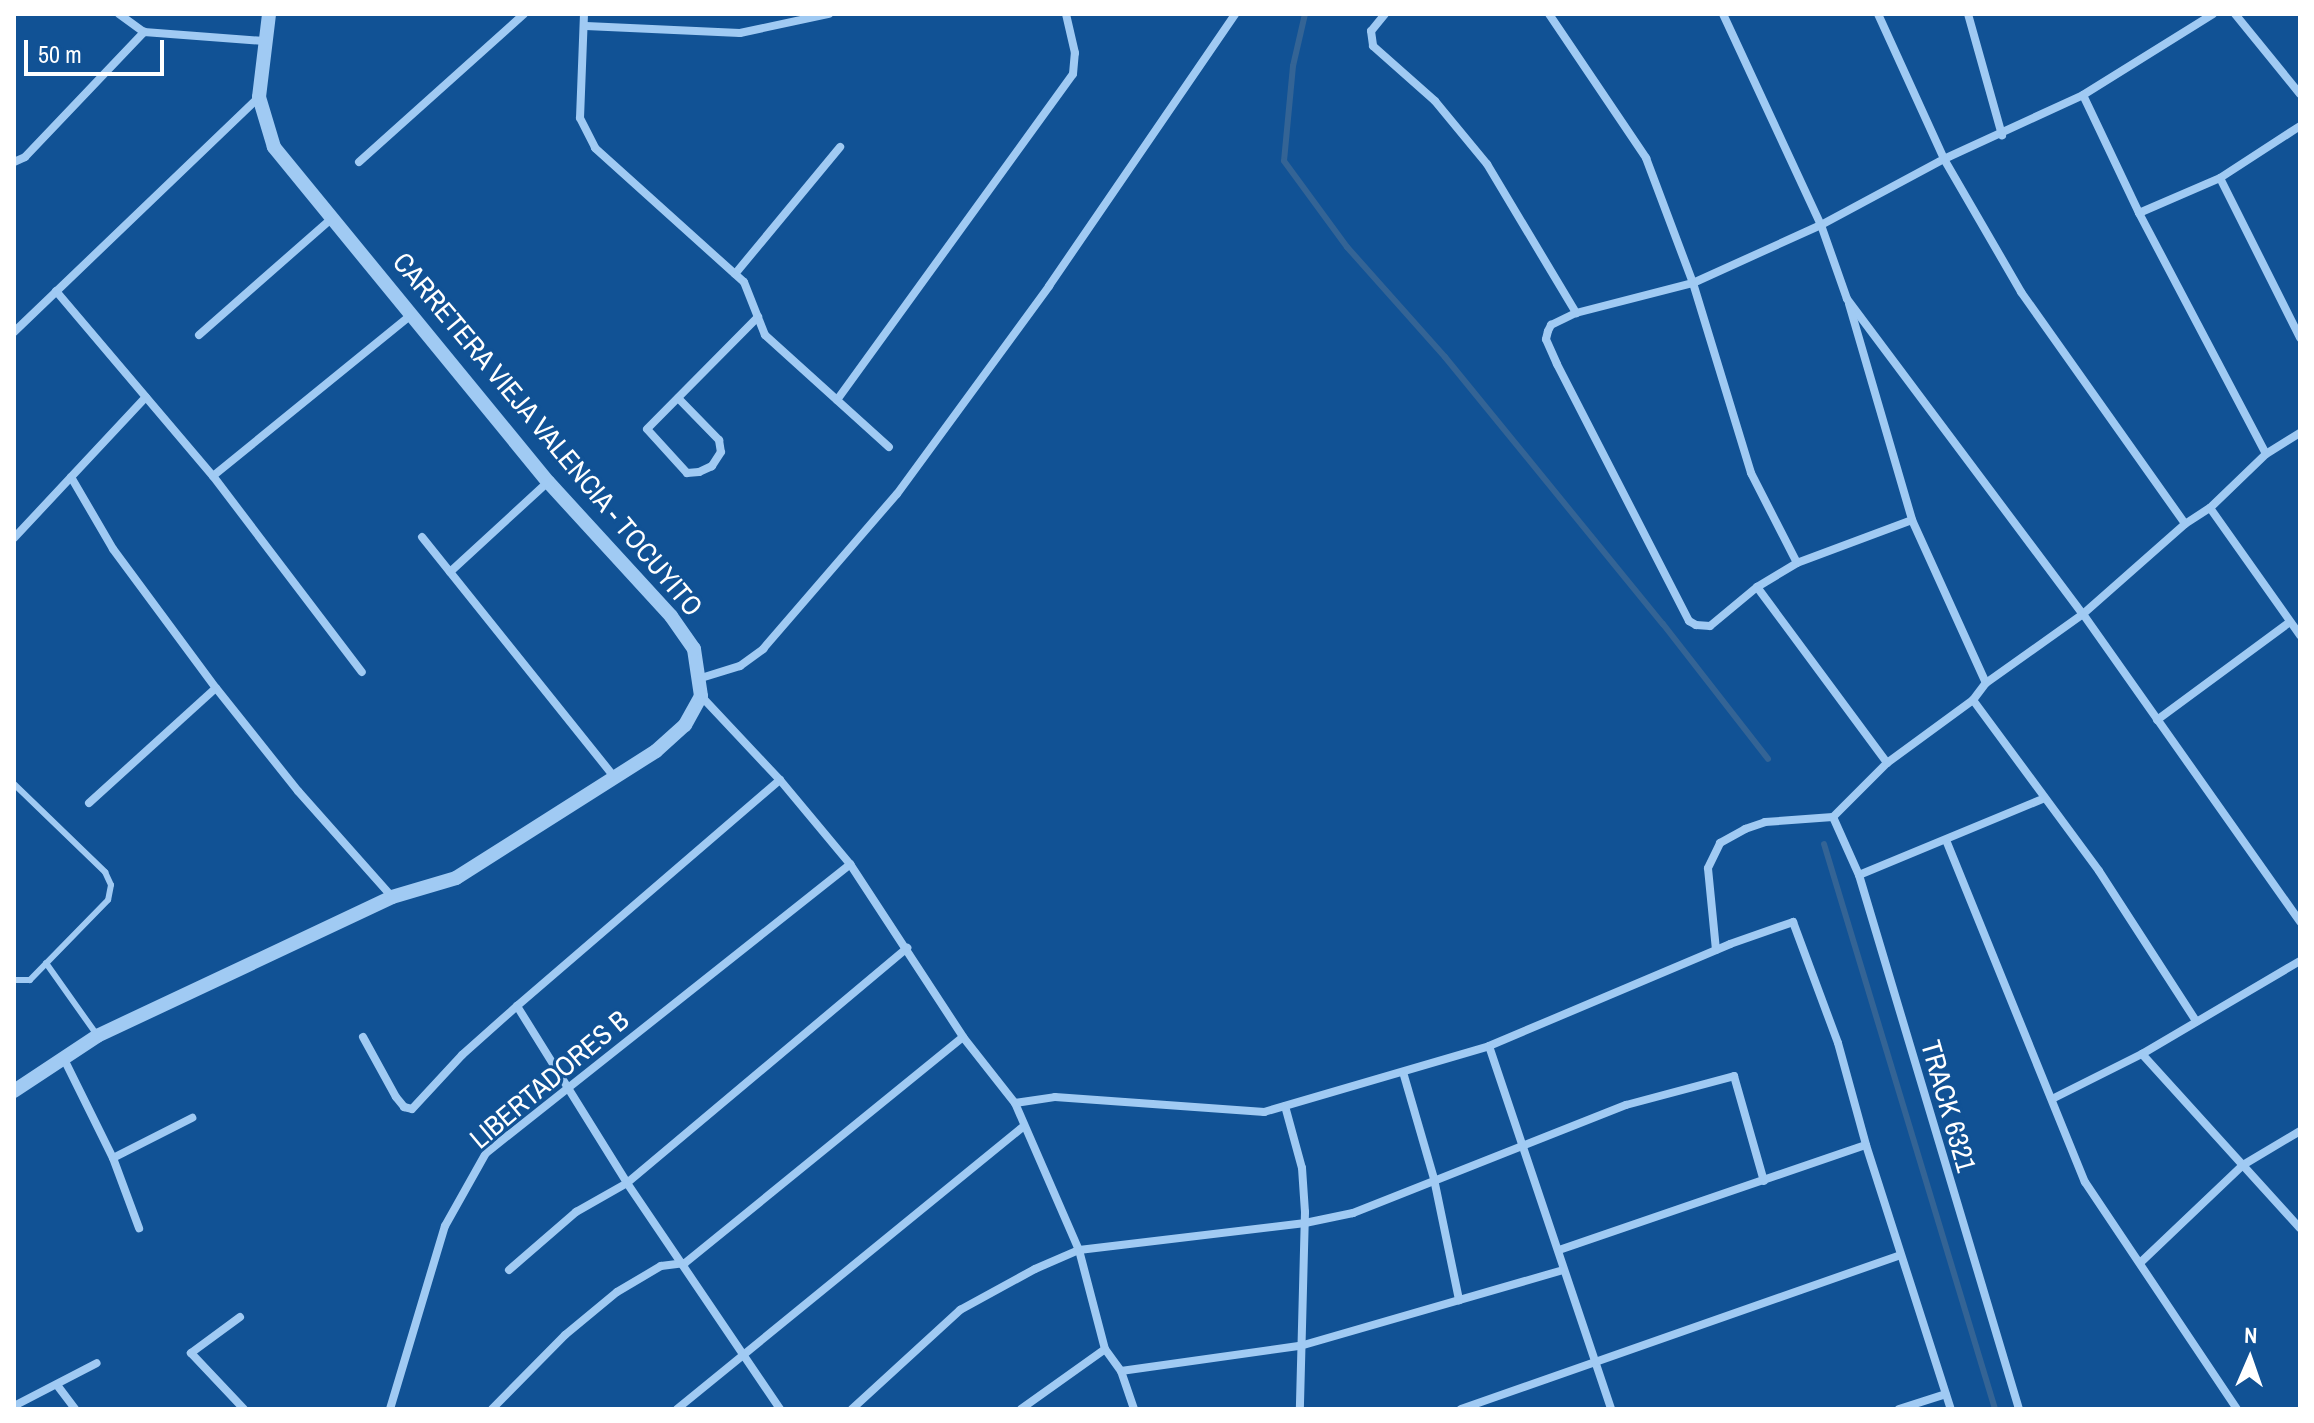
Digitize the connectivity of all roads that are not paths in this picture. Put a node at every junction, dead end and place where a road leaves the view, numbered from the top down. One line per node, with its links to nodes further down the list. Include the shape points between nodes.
1 (119, 14): 16 (street)
2 (269, 14): 17 (street, CARRETERA VIEJA VALENCIA - TOCUYITO)
3 (524, 14): 26 (street)
4 (584, 14): 15 (street)
5 (829, 14): 15 (street, via 740,33)
6 (1066, 14): 43 (street, via 1075,53 1073,74)
7 (1235, 14): 62 (street, via 1049,286 897,494 763,649 740,666)
8 (1385, 14): 35 (street, via 1371,31 1373,46 1435,101 1487,164)
9 (1549, 14): 32 (street, via 1646,158)
10 (1723, 14): 30 (street)
11 (1878, 14): 24 (street)
12 (1968, 14): 22 (street)
13 (2213, 14): 19 (street)
14 (2235, 14): 18 (street)
15 (586, 26): 31 (street, via 580,118 595,148)
16 (144, 32): 17 (street); 25 (street, via 25,157)
17 (265, 41): 20 (street, CARRETERA VIEJA VALENCIA - TOCUYITO)
18 (2300, 94)
19 (2083, 95): 22 (street); 28 (street)
20 (259, 97): 29 (street, CARRETERA VIEJA VALENCIA - TOCUYITO, via 274,147); 33 (street)
21 (2300, 126): 27 (street)
22 (2002, 135): 24 (street)
23 (840, 147): 31 (street)
24 (1944, 159): 30 (street); 52 (street, via 2021,292)
25 (14, 162)
26 (359, 162)
27 (2220, 178): 28 (street); 40 (street)
28 (2139, 213): 46 (street)
29 (332, 218): 36 (street, CARRETERA VIEJA VALENCIA - TOCUYITO); 39 (street)
30 (1821, 225): 32 (street); 34 (street)
31 (735, 274): 37 (street, via 744,282)
32 (1693, 283): 35 (street); 55 (street, via 1751,473)
33 (56, 291): 38 (street); 41 (street)
34 (1847, 299): 51 (street); 58 (street)
35 (1576, 313): 57 (street, via 1551,325 1546,339 1689,621 1710,626)
36 (411, 315): 47 (street); 49 (street, CARRETERA VIEJA VALENCIA - TOCUYITO)
37 (758, 317): 42 (street); 43 (street, via 765,335)
38 (14, 332)
39 (199, 335)
40 (2300, 338)
41 (146, 397): 47 (street); 48 (street)
42 (678, 398): 42 (street, via 647,429 687,473 699,472 717,459 719,440)
43 (837, 400): 45 (street)
44 (2300, 433): 46 (street)
45 (889, 447)
46 (2266, 454): 50 (street)
47 (213, 476): 61 (street)
48 (71, 477): 54 (street); 64 (street, via 113,549)
49 (548, 482): 56 (street); 62 (street, CARRETERA VIEJA VALENCIA - TOCUYITO, via 671,616 694,649)
50 (2210, 508): 52 (street); 59 (street)
51 (1912, 520): 55 (street); 63 (street)
52 (2185, 524): 58 (street)
53 (422, 537): 56 (street)
54 (14, 538)
55 (1797, 563): 57 (street)
56 (450, 572): 69 (street)
57 (1757, 587): 68 (street)
58 (2083, 614): 63 (street); 67 (street)
59 (2290, 622): 60 (street); 67 (street)
60 (2300, 635)
61 (362, 672)
62 (701, 678): 65 (street, CARRETERA VIEJA VALENCIA - TOCUYITO)
63 (1986, 683): 66 (street)
64 (216, 688): 73 (street); 78 (street)
65 (701, 696): 69 (street, via 685,725); 70 (street)
66 (1973, 700): 68 (street); 72 (street)
67 (2157, 720): 79 (street)
68 (1887, 763): 74 (street)
69 (616, 779): 78 (street, via 456,878)
70 (780, 780): 76 (street); 85 (street)
71 (14, 784): 83 (lane, via 105,872 111,885 108,900)
72 (2045, 798): 75 (street); 86 (street)
73 (89, 803)
74 (1833, 817): 77 (street, TRACK 6321); 81 (street, via 1765,822 1720,843 1708,868)
75 (1946, 840): 77 (street); 96 (street)
76 (850, 864): 80 (street); 94 (street, LIBERTADORES B)
77 (1859, 875): 146 (street, TRACK 6321)
78 (392, 897): 87 (street)
79 (2300, 922)
80 (907, 948): 89 (street); 108 (street)
81 (1716, 950): 90 (street); 103 (street, via 1793,922 1838,1043)
82 (2300, 961): 86 (street)
83 (46, 963): 84 (lane, via 30,980); 87 (lane)
84 (14, 980)
85 (517, 1006): 88 (street, via 412,1109 396,1097); 94 (street)
86 (2196, 1021): 91 (street)
87 (97, 1036): 92 (street)
88 (363, 1037)
89 (963, 1037): 97 (street); 115 (street)
90 (1489, 1046): 93 (street); 102 (street)
91 (2142, 1054): 96 (street); 105 (street)
92 (63, 1056): 95 (street); 104 (street)
93 (1403, 1072): 98 (street); 106 (street)
94 (569, 1088): 108 (street); 133 (street, LIBERTADORES B, via 486,1153 445,1226)
95 (14, 1091)
96 (2052, 1099): 116 (street, via 2085,1182)
97 (1015, 1103): 98 (street, via 1055,1097 1264,1112); 100 (street)
98 (1285, 1106): 109 (street, via 1302,1168)
99 (192, 1118): 104 (street)
100 (1023, 1127): 112 (street); 123 (street)
101 (2300, 1131): 105 (street)
102 (1524, 1145): 106 (street); 107 (street, via 1626,1105 1734,1076); 113 (street)
103 (1866, 1145): 107 (street); 114 (street)
104 (113, 1158): 110 (street)
105 (2243, 1165): 111 (street); 116 (street)
106 (1434, 1179): 109 (street, via 1353,1213); 119 (street)
107 (1764, 1181): 113 (street)
108 (627, 1183): 115 (street); 117 (street, via 576,1212)
109 (1305, 1223): 112 (street); 121 (street)
110 (139, 1228)
111 (2300, 1228)
112 (1079, 1250): 122 (street); 137 (street, via 960,1310)
113 (1559, 1250): 118 (street)
114 (1901, 1255): 124 (street); 128 (street)
115 (685, 1263): 123 (street); 134 (street, via 661,1266 617,1292 565,1335)
116 (2140, 1263): 147 (street)
117 (509, 1270)
118 (1563, 1270): 119 (street); 124 (street)
119 (1459, 1300): 121 (street)
120 (240, 1317): 132 (street, via 191,1353)
121 (1300, 1346): 126 (street); 140 (street)
122 (1105, 1349): 126 (street); 138 (street)
123 (744, 1355): 135 (street); 136 (street)
124 (1597, 1362): 129 (street); 143 (street)
125 (97, 1363): 127 (street)
126 (1121, 1371): 139 (street)
127 (57, 1385): 130 (street); 131 (street)
128 (1946, 1394): 144 (street); 145 (street)
129 (1494, 1398): 141 (street); 142 (street)
130 (14, 1406)
131 (75, 1409)
132 (244, 1409)
133 (390, 1409)
134 (492, 1409)
135 (677, 1409)
136 (780, 1409)
137 (852, 1409)
138 (1021, 1409)
139 (1134, 1409)
140 (1300, 1409)
141 (1461, 1409)
142 (1497, 1409)
143 (1611, 1409)
144 (1899, 1409)
145 (1951, 1409)
146 (2019, 1409)
147 (2237, 1409)

